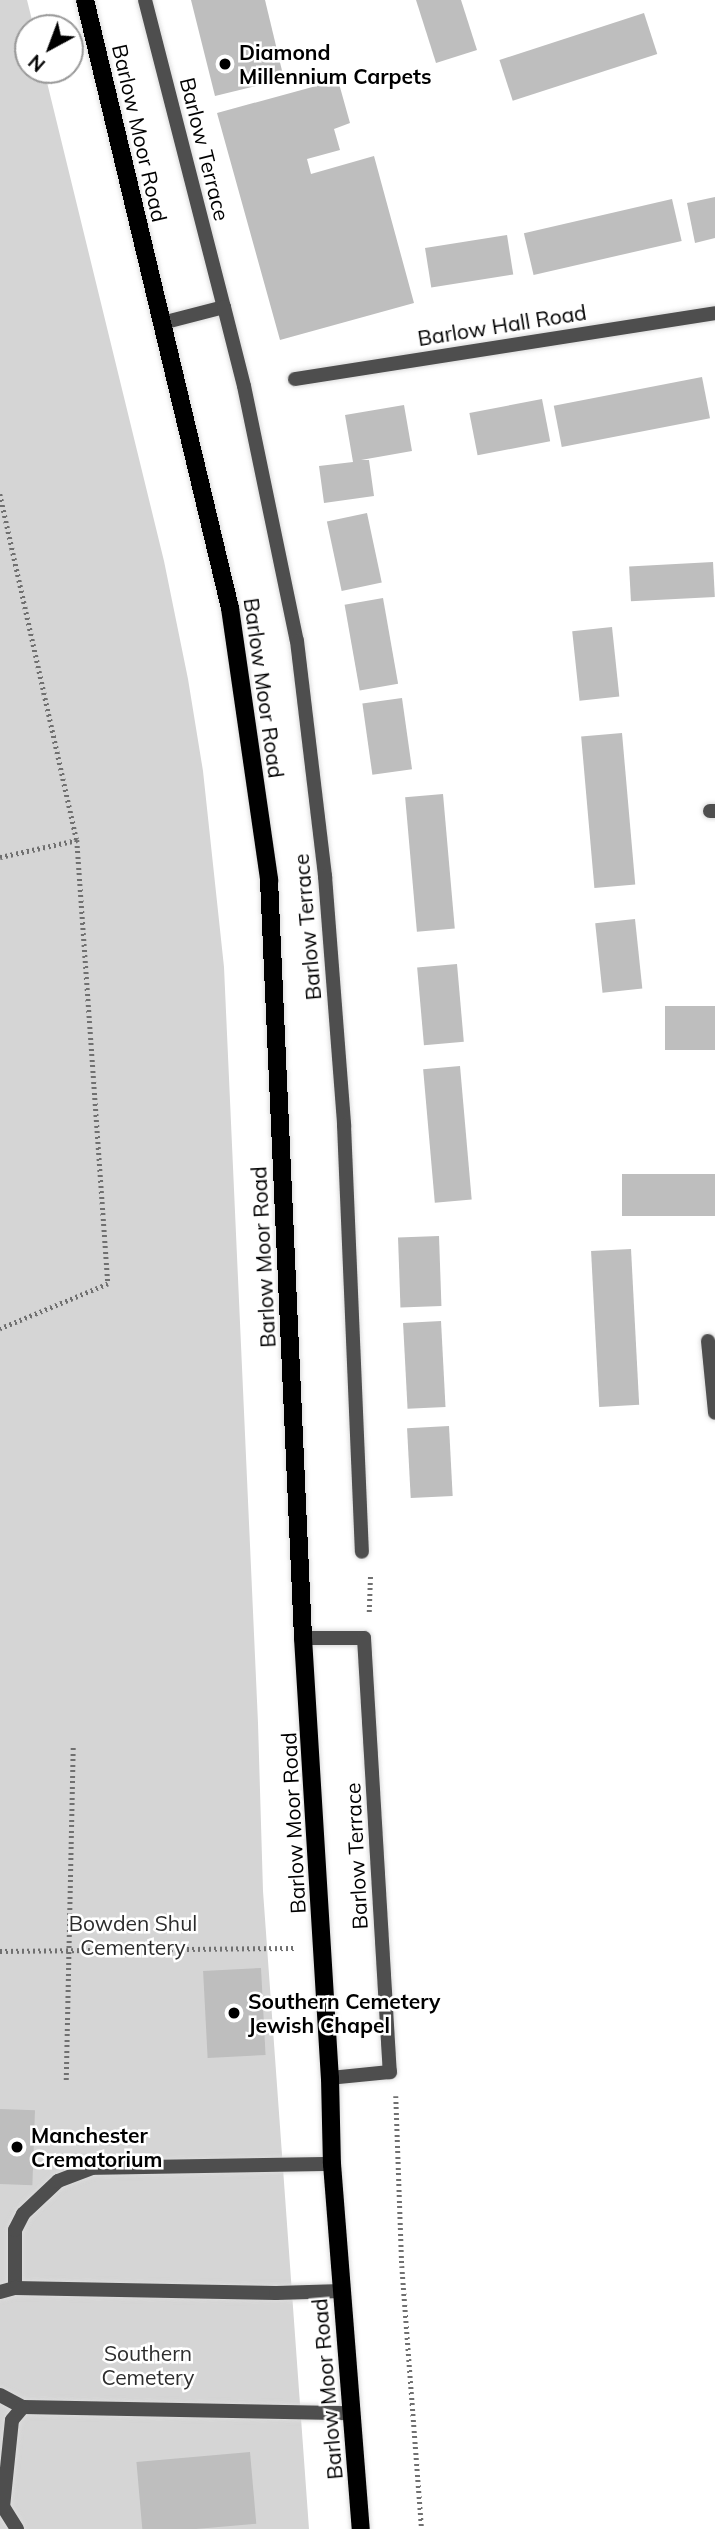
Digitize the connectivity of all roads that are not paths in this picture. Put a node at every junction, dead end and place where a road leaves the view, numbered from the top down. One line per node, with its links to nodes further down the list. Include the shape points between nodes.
1 (85, 0): 5 (main road, Barlow Moor Road)
2 (145, 0): 3 (street, Barlow Terrace)
3 (224, 307): 5 (street); 9 (street, Barlow Terrace, via 298,641 325,876 344,1125)
4 (715, 313): 6 (street, Barlow Hall Road)
5 (162, 323): 10 (main road, Barlow Moor Road, via 230,608 269,880)
6 (295, 379)
7 (708, 1341): 8 (street)
8 (715, 1413)
9 (362, 1552)
10 (303, 1638): 11 (main road, Barlow Moor Road); 11 (street, Barlow Terrace, via 364,1638 390,2072)
11 (330, 2078): 12 (main road, Barlow Moor Road)
12 (332, 2164): 13 (street, via 92,2168 80,2172 45,2191 23,2214 15,2230); 14 (main road, Barlow Moor Road)
13 (15, 2288): 14 (street); 15 (street)
14 (342, 2291): 18 (main road, Barlow Moor Road)
15 (0, 2292)
16 (0, 2395): 17 (street)
17 (23, 2407): 18 (street); 19 (street, via 12,2420 3,2507)
18 (350, 2413): 20 (main road, Barlow Moor Road)
19 (17, 2529)
20 (362, 2529)

